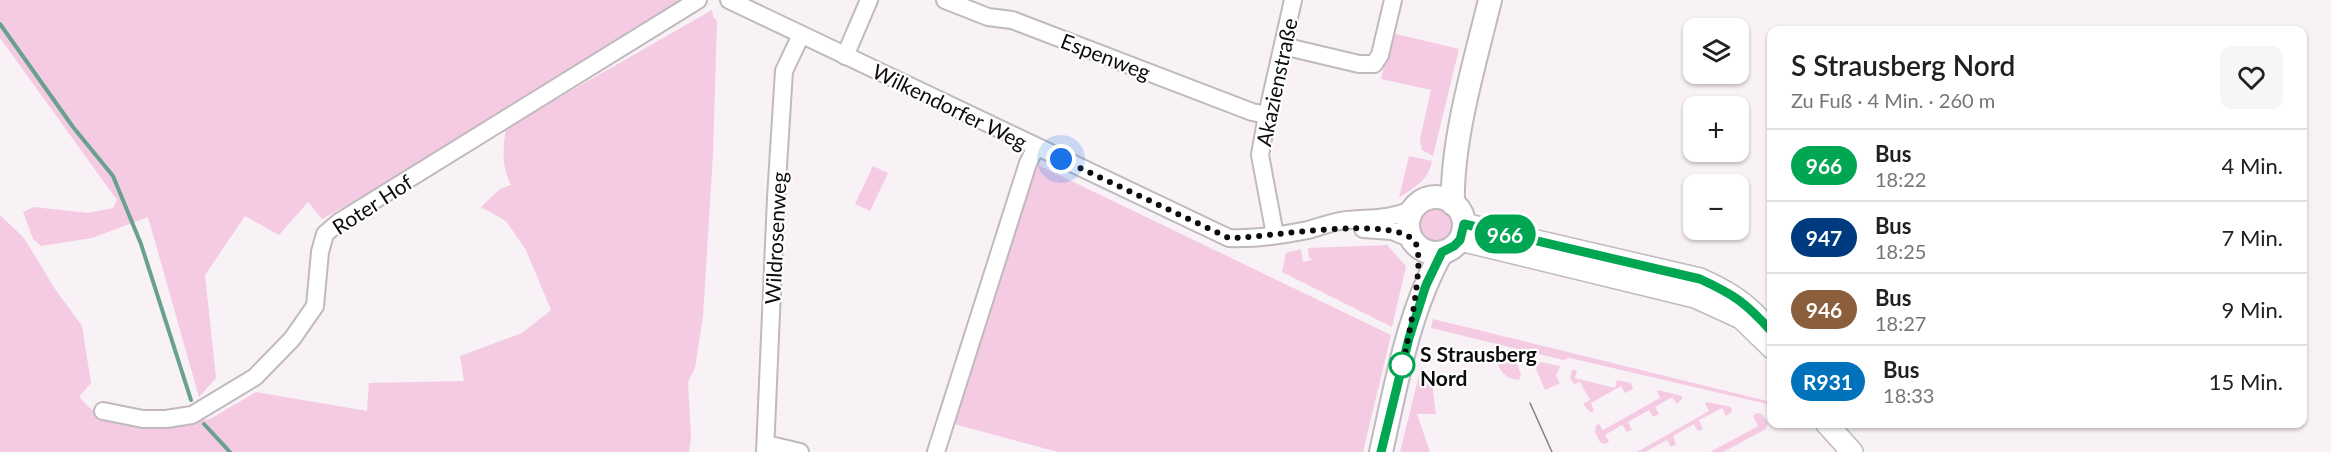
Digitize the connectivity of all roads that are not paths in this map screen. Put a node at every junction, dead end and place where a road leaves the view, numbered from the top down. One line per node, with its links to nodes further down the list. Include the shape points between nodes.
1 (698, 0): 23 (street, Roter Hof, via 339,222 325,234 315,306 292,339 255,377 192,415 143,418)
2 (729, 0): 8 (street, Wilkendorfer Weg)
3 (869, 0): 10 (street)
4 (945, 0): 12 (street, Espenweg, via 988,16 1012,20)
5 (1293, 0): 9 (street, Akazienstraße)
6 (1393, 0): 9 (street, via 1380,55 1374,64)
7 (1490, 0): 11 (main road)
8 (801, 35): 10 (street, Wilkendorfer Weg); 25 (street, Wildrosenweg, via 784,72)
9 (1283, 46): 12 (street, Akazienstraße)
10 (845, 56): 13 (street, Wilkendorfer Weg)
11 (1465, 104): 14 (main road, via 1441,175); 15 (main road, via 1452,183)
12 (1267, 115): 17 (street, Akazienstraße, via 1260,155)
13 (1036, 147): 17 (street, Wilkendorfer Weg, via 1229,238); 27 (street)
14 (1422, 204): 15 (main road, via 1442,198); 16 (street, Wilkendorfer Weg, via 1392,218 1339,221); 19 (main road, via 1408,224)
15 (1453, 204): 18 (main road, via 1462,215)
16 (1308, 230): 17 (street, Wilkendorfer Weg); 19 (street, Wilkendorfer Weg, via 1384,230)
17 (1275, 235)
18 (1455, 239): 19 (main road, via 1430,253); 20 (street, via 1700,279 1746,304); 21 (main road, via 1426,285); 22 (street, via 1695,297 1741,318)
19 (1414, 242): 21 (main road, via 1417,282)
20 (1767, 327)
21 (1409, 338): 28 (main road)
22 (1767, 343)
23 (103, 411)
24 (1830, 428): 29 (street)
25 (765, 448): 26 (street, Wildrosenweg)
26 (800, 452)
27 (936, 452)
28 (1381, 452)
29 (1852, 452)

